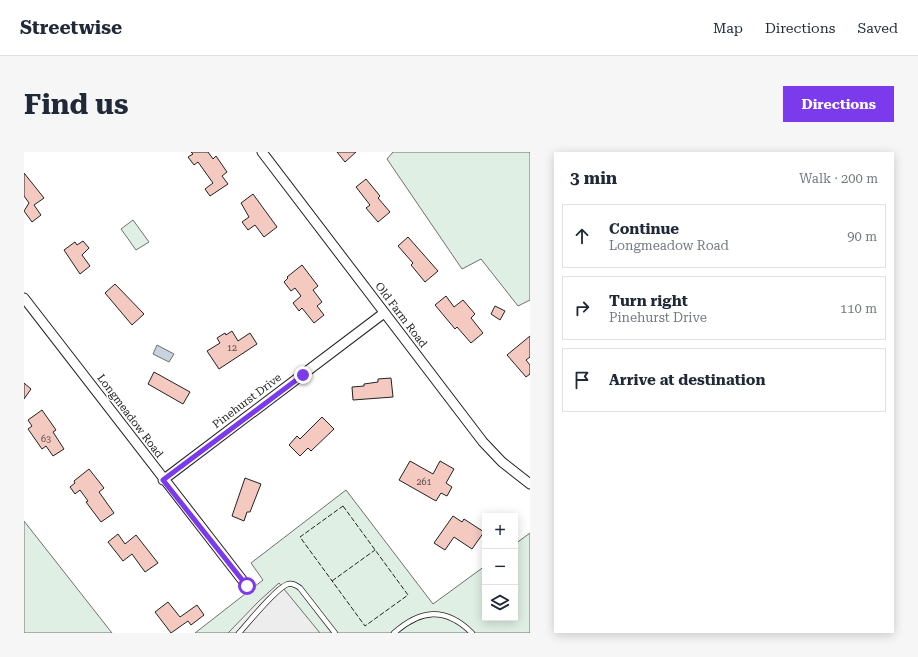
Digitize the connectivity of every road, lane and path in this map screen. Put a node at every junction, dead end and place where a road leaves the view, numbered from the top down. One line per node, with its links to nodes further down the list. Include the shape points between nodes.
1 (262, 152): 3 (street, Old Farm Road)
2 (24, 298): 4 (street, Longmeadow Road)
3 (384, 313): 4 (street, Pinehurst Drive); 5 (street, Old Farm Road, via 483,442 502,462)
4 (163, 480): 6 (street, Longmeadow Road)
5 (530, 484)
6 (247, 586)
7 (239, 633): 8 (lane, via 272,597 286,585 294,584)
8 (335, 633)
9 (394, 633): 10 (lane, via 410,620 428,614 454,620)
10 (472, 633)

